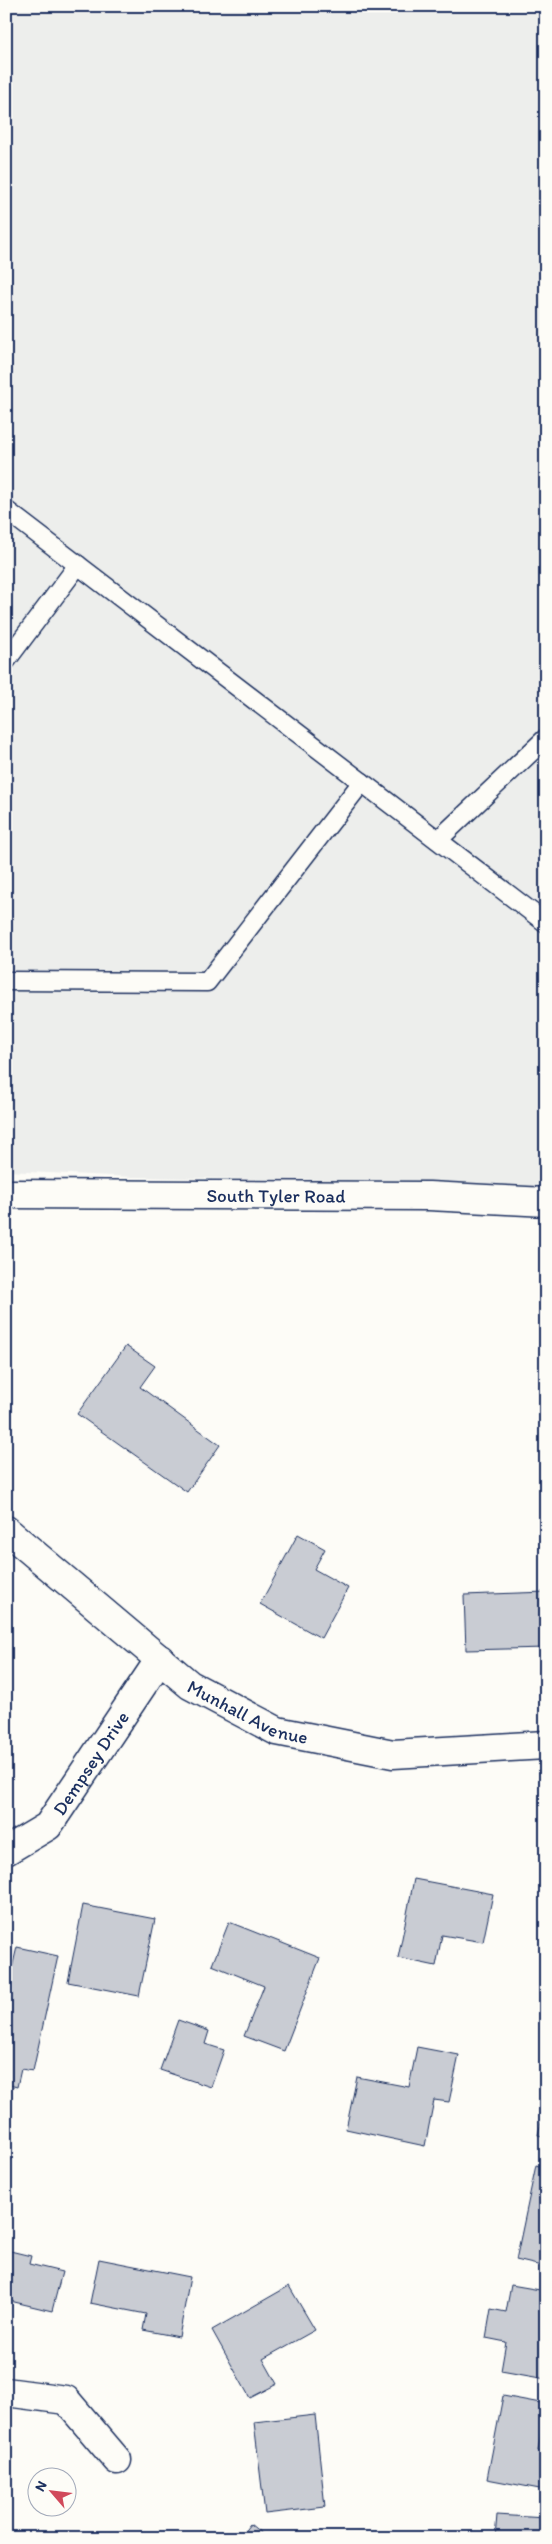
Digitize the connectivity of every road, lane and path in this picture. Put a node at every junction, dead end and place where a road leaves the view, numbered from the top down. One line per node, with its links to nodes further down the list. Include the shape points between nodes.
1 (6, 510): 2 (lane)
2 (78, 565): 3 (lane); 5 (lane)
3 (6, 660)
4 (546, 738): 6 (lane)
5 (362, 782): 6 (lane); 8 (lane, via 208,982)
6 (438, 840): 7 (lane)
7 (546, 923)
8 (6, 981)
9 (6, 1194): 10 (street, South Tyler Road, via 429,1196)
10 (546, 1202)
11 (6, 1530): 12 (street, Munhall Avenue)
12 (160, 1660): 13 (street, Munhall Avenue, via 190,1685 277,1731 393,1754); 14 (street, Dempsey Drive, via 48,1826)
13 (546, 1745)
14 (6, 1851)
15 (6, 2392): 16 (street, via 66,2400)
16 (117, 2460)

